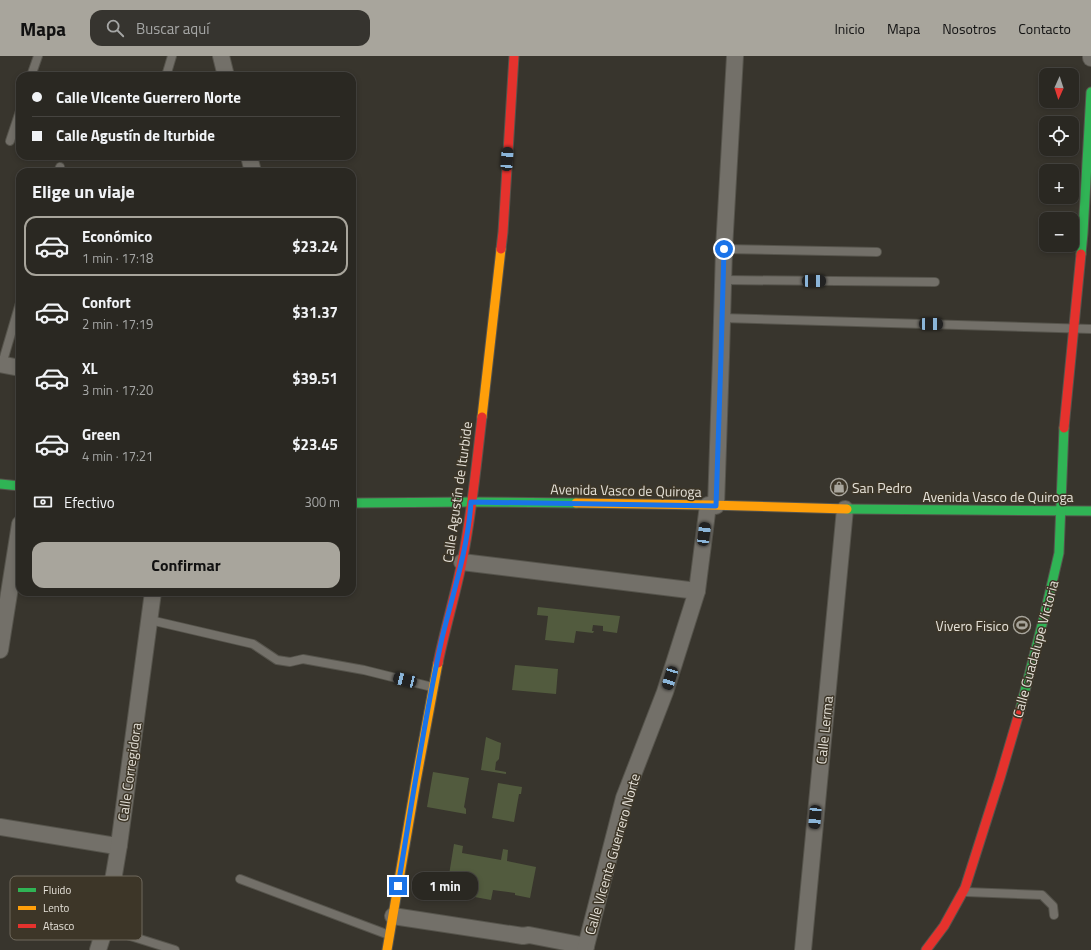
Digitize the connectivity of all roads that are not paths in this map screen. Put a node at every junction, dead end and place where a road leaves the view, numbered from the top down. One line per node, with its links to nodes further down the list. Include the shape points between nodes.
1 (38, 56): 6 (lane)
2 (172, 56): 7 (lane)
3 (221, 56): 8 (street)
4 (514, 56): 24 (street, Calle Agustín de Iturbide, via 503,232)
5 (735, 56): 12 (street, Calle VIcente Guerrero Norte)
6 (32, 72)
7 (167, 72)
8 (225, 72)
9 (1091, 92): 18 (street, Calle Guadalupe Victoria, via 1083,233)
10 (16, 123): 11 (lane)
11 (10, 142)
12 (724, 249): 13 (lane); 14 (street, Calle VIcente Guerrero Norte)
13 (877, 252)
14 (723, 280): 15 (lane); 17 (street, Calle VIcente Guerrero Norte)
15 (935, 282)
16 (16, 316): 20 (lane)
17 (722, 318): 18 (lane); 26 (street, Calle VIcente Guerrero Norte)
18 (1073, 328): 19 (lane); 28 (street, Calle Guadalupe Victoria, via 1064,421)
19 (1091, 329)
20 (1, 364): 21 (street)
21 (16, 367)
22 (0, 484): 23 (street)
23 (16, 486)
24 (471, 502): 25 (street, Avenida Vasco de Quiroga); 26 (street, Avenida Vasco de Quiroga); 31 (street, Calle Agustín de Iturbide)
25 (356, 503)
26 (712, 506): 27 (street, Avenida Vasco de Quiroga); 32 (street, Calle VIcente Guerrero Norte)
27 (845, 509): 28 (street, Avenida Vasco de Quiroga); 51 (street, Calle Lerma)
28 (1060, 511): 29 (street, Avenida Vasco de Quiroga); 41 (street, Calle Guadalupe Victoria, via 1059,553 1045,613 1000,778)
29 (1091, 511)
30 (16, 549): 35 (street)
31 (462, 562): 32 (street); 36 (street, Calle Agustín de Iturbide)
32 (697, 591): 47 (street, Calle VIcente Guerrero Norte, via 665,692 624,798)
33 (153, 596): 34 (street, Calle Corregidora)
34 (150, 620): 36 (lane, via 253,644 276,660 290,662 303,659 364,670); 38 (street, Calle Corregidora)
35 (0, 650)
36 (432, 687): 43 (street, Calle Agustín de Iturbide)
37 (0, 827): 38 (street)
38 (119, 845): 39 (street, Calle Corregidora)
39 (114, 876)
40 (240, 879): 44 (lane)
41 (963, 892): 42 (lane, via 1042,895 1052,906); 52 (street, Calle Guadalupe Victoria, via 944,926)
42 (1054, 915)
43 (393, 916): 44 (street, Calle Agustín de Iturbide); 47 (street, via 529,935)
44 (390, 935): 50 (street, Calle Agustín de Iturbide)
45 (101, 940): 48 (street, Calle Corregidora)
46 (142, 940): 49 (lane)
47 (586, 948)
48 (98, 950)
49 (175, 950)
50 (387, 950)
51 (803, 950)
52 (926, 950)

